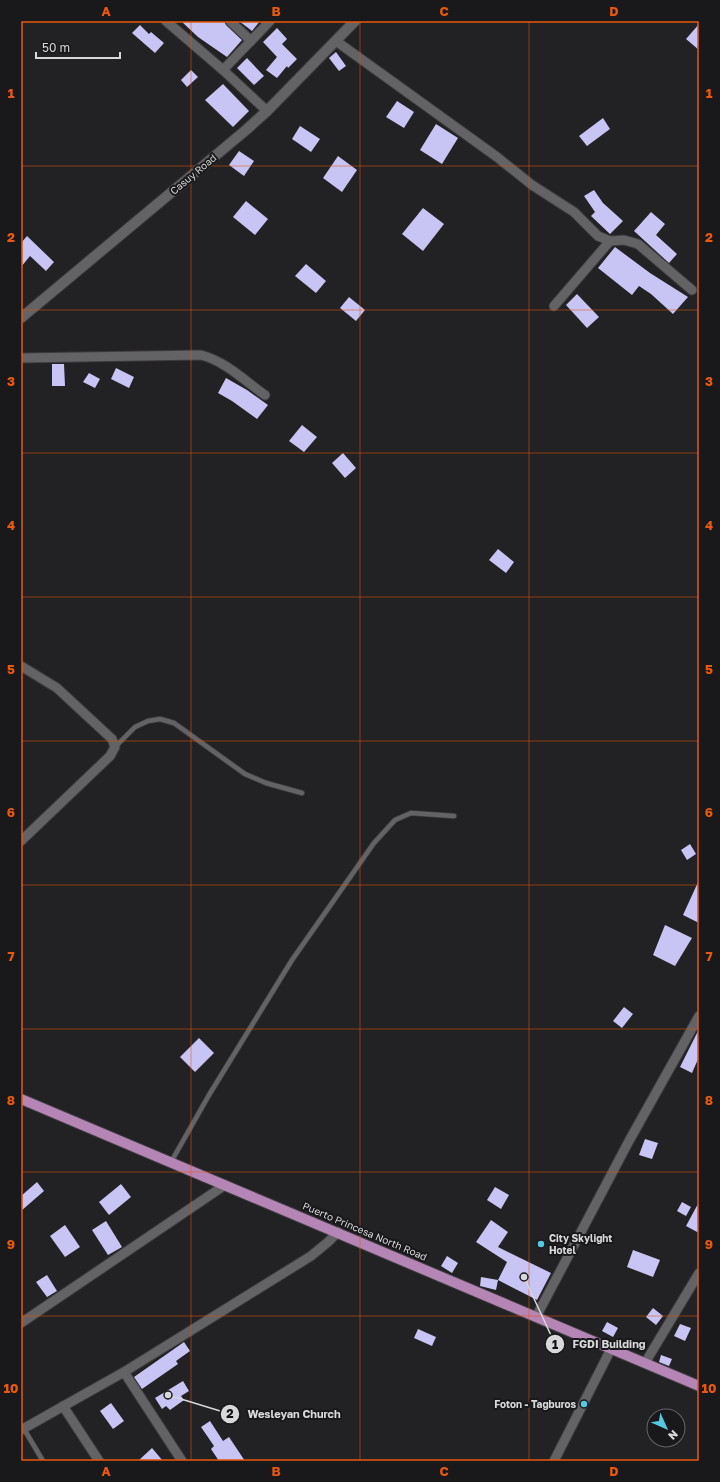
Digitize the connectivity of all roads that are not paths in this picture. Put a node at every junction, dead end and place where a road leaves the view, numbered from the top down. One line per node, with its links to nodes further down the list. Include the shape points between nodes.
1 (166, 21): 7 (street)
2 (230, 21): 5 (street)
3 (270, 21): 5 (street)
4 (355, 21): 6 (street, Casuy Road)
5 (251, 41): 7 (street)
6 (336, 41): 8 (street, Casuy Road); 9 (street, via 532,185 574,212 598,236)
7 (224, 70): 8 (street)
8 (267, 111): 12 (street, Casuy Road)
9 (610, 242): 10 (street, via 624,240 638,244); 11 (street)
10 (692, 290)
11 (554, 306)
12 (21, 318)
13 (21, 358): 14 (street, via 201,355 221,362)
14 (265, 395)
15 (21, 666): 16 (street, via 57,688 112,739)
16 (115, 747): 17 (lane, via 135,727 160,719 174,723 245,774); 19 (street, via 110,756)
17 (302, 794)
18 (454, 816): 22 (lane, via 410,813 395,820 374,843 292,960)
19 (21, 840)
20 (699, 1016): 26 (street, via 629,1141)
21 (21, 1099): 22 (main road, Puerto Princesa North Road)
22 (171, 1162): 23 (main road, Puerto Princesa North Road)
23 (225, 1185): 24 (main road, Puerto Princesa North Road); 27 (street)
24 (338, 1232): 26 (main road, Puerto Princesa North Road); 30 (street, via 311,1256)
25 (699, 1273): 29 (street)
26 (536, 1317): 28 (main road, Puerto Princesa North Road)
27 (21, 1323)
28 (612, 1349): 29 (main road, Puerto Princesa North Road); 37 (street)
29 (644, 1363): 31 (main road, Puerto Princesa North Road)
30 (124, 1372): 32 (street); 36 (street)
31 (699, 1386)
32 (63, 1406): 33 (street); 35 (street)
33 (22, 1429): 34 (lane)
34 (43, 1461)
35 (99, 1461)
36 (182, 1461)
37 (554, 1461)

